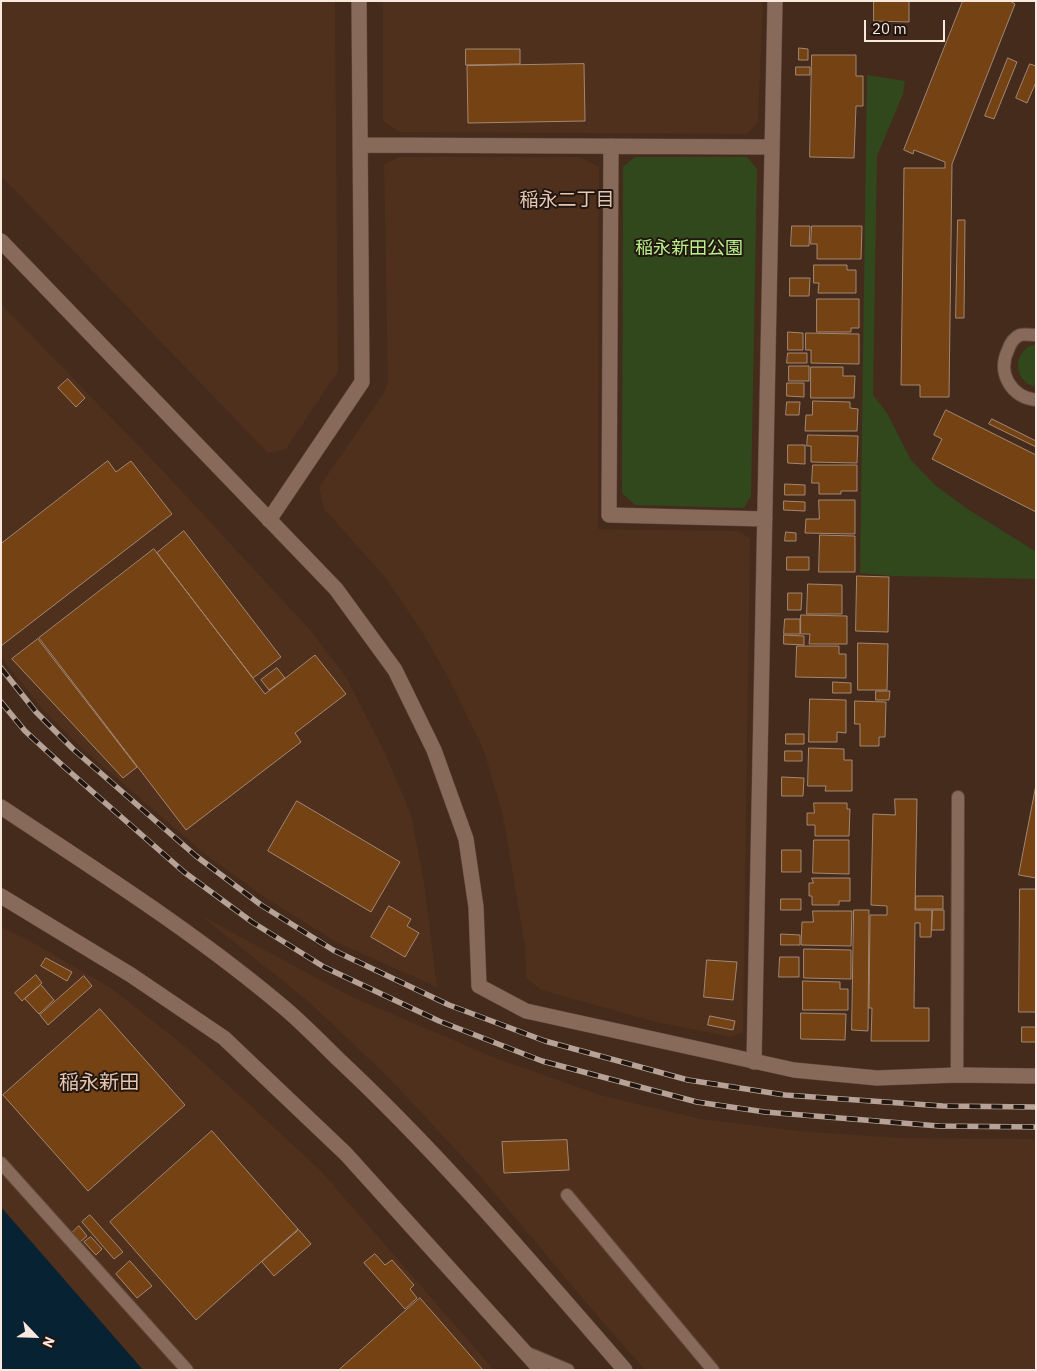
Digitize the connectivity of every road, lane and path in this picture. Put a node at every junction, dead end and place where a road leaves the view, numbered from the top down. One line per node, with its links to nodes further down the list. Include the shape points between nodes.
1 (359, 1): 3 (street)
2 (775, 1): 5 (street)
3 (360, 145): 4 (street); 10 (street, via 362,382)
4 (611, 146): 5 (street); 9 (street, via 609,515)
5 (772, 147): 9 (street)
6 (1, 241): 10 (street)
7 (1036, 335): 8 (lane, via 1021,335 1011,342 1004,359 1005,377 1012,389 1027,399)
8 (1036, 400)
9 (765, 519): 14 (street)
10 (269, 520): 14 (street, via 336,589 395,670 434,750 466,839 476,907 479,986 526,1011)
11 (958, 797): 15 (lane)
12 (1, 807): 23 (street, via 204,944 289,1012 376,1094 465,1186)
13 (1, 896): 19 (street, via 131,975 224,1038 346,1154)
14 (754, 1062): 15 (street, via 794,1070 877,1078)
15 (957, 1075): 16 (street)
16 (1036, 1076)
17 (1, 1163): 20 (lane)
18 (567, 1195): 24 (lane)
19 (525, 1352): 21 (street); 22 (lane)
20 (187, 1370)
21 (541, 1370)
22 (568, 1370)
23 (625, 1370)
24 (713, 1370)

